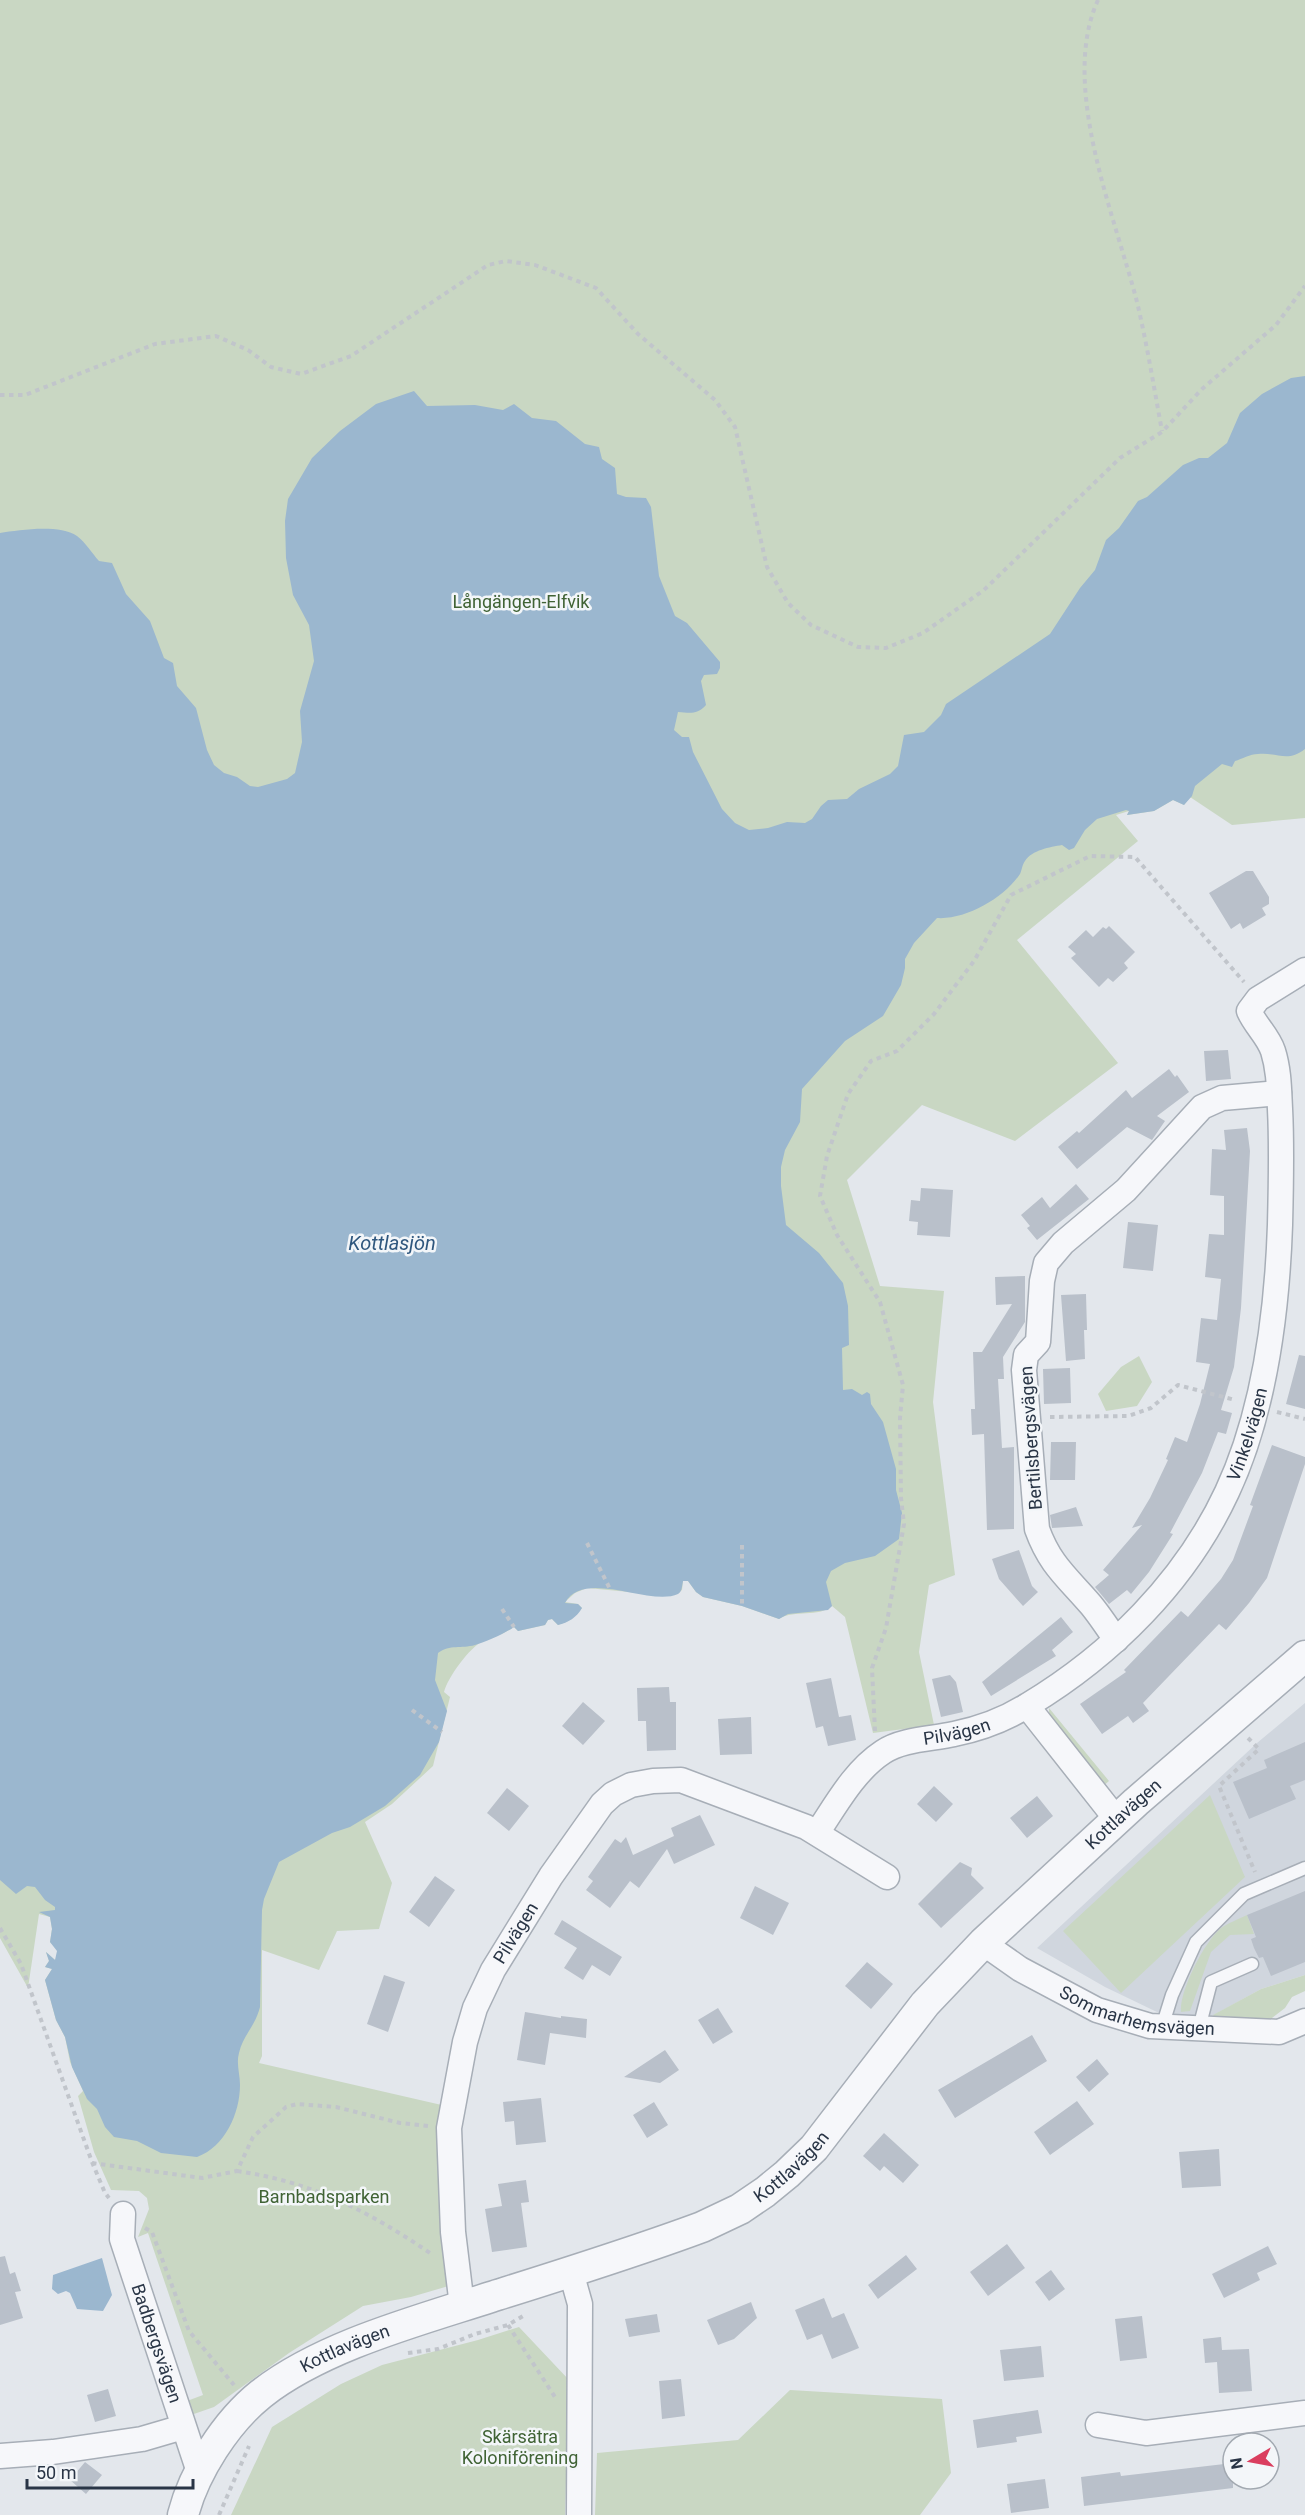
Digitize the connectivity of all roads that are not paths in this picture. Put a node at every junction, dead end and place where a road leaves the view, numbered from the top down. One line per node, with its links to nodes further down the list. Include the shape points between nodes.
1 (1305, 970): 2 (street, Vinkelvägen, via 1258,999 1248,1011 1272,1049)
2 (1279, 1093): 3 (street, Vinkelvägen, via 1279,1256 1270,1340 1252,1426 1227,1493 1199,1541 1155,1602); 3 (street, Bertilsbergsvägen, via 1222,1098 1202,1107 1126,1190 1063,1243 1046,1263 1038,1342 1026,1355 1024,1370 1037,1529 1054,1565)
3 (1116, 1640): 5 (street, Vinkelvägen)
4 (1305, 1656): 6 (street, Kottlavägen)
5 (1026, 1706): 6 (street); 7 (street, Pilvägen, via 982,1727 885,1750 846,1789)
6 (1117, 1820): 10 (street, Kottlavägen)
7 (817, 1833): 9 (street, Pilvägen); 17 (street, Pilvägen, via 681,1780 642,1783 613,1794 602,1804 551,1876 493,1970 465,2042 449,2128 453,2232)
8 (1305, 1868): 13 (lane, via 1244,1894 1196,1942)
9 (887, 1877)
10 (983, 1943): 13 (street, Sommarhemsvägen, via 1020,1969 1097,2010); 16 (street, Kottlavägen, via 925,2004 814,2148 765,2192 702,2227)
11 (1252, 1964): 14 (lane, via 1211,1982)
12 (1305, 2021): 14 (street, Sommarhemsvägen, via 1279,2032)
13 (1162, 2027): 14 (street, Sommarhemsvägen)
14 (1198, 2028)
15 (123, 2214): 20 (street, Badbergsvägen, via 122,2239)
16 (571, 2272): 17 (street, Kottlavägen); 24 (street, via 580,2304)
17 (462, 2306): 22 (street, Kottlavägen, via 348,2347 262,2393 239,2417)
18 (1305, 2413): 19 (street, via 1146,2433)
19 (1098, 2425)
20 (183, 2427): 21 (street, via 142,2439); 22 (street, Badbergsvägen)
21 (0, 2456)
22 (199, 2472): 23 (street, Kottlavägen)
23 (183, 2515)
24 (579, 2515)

